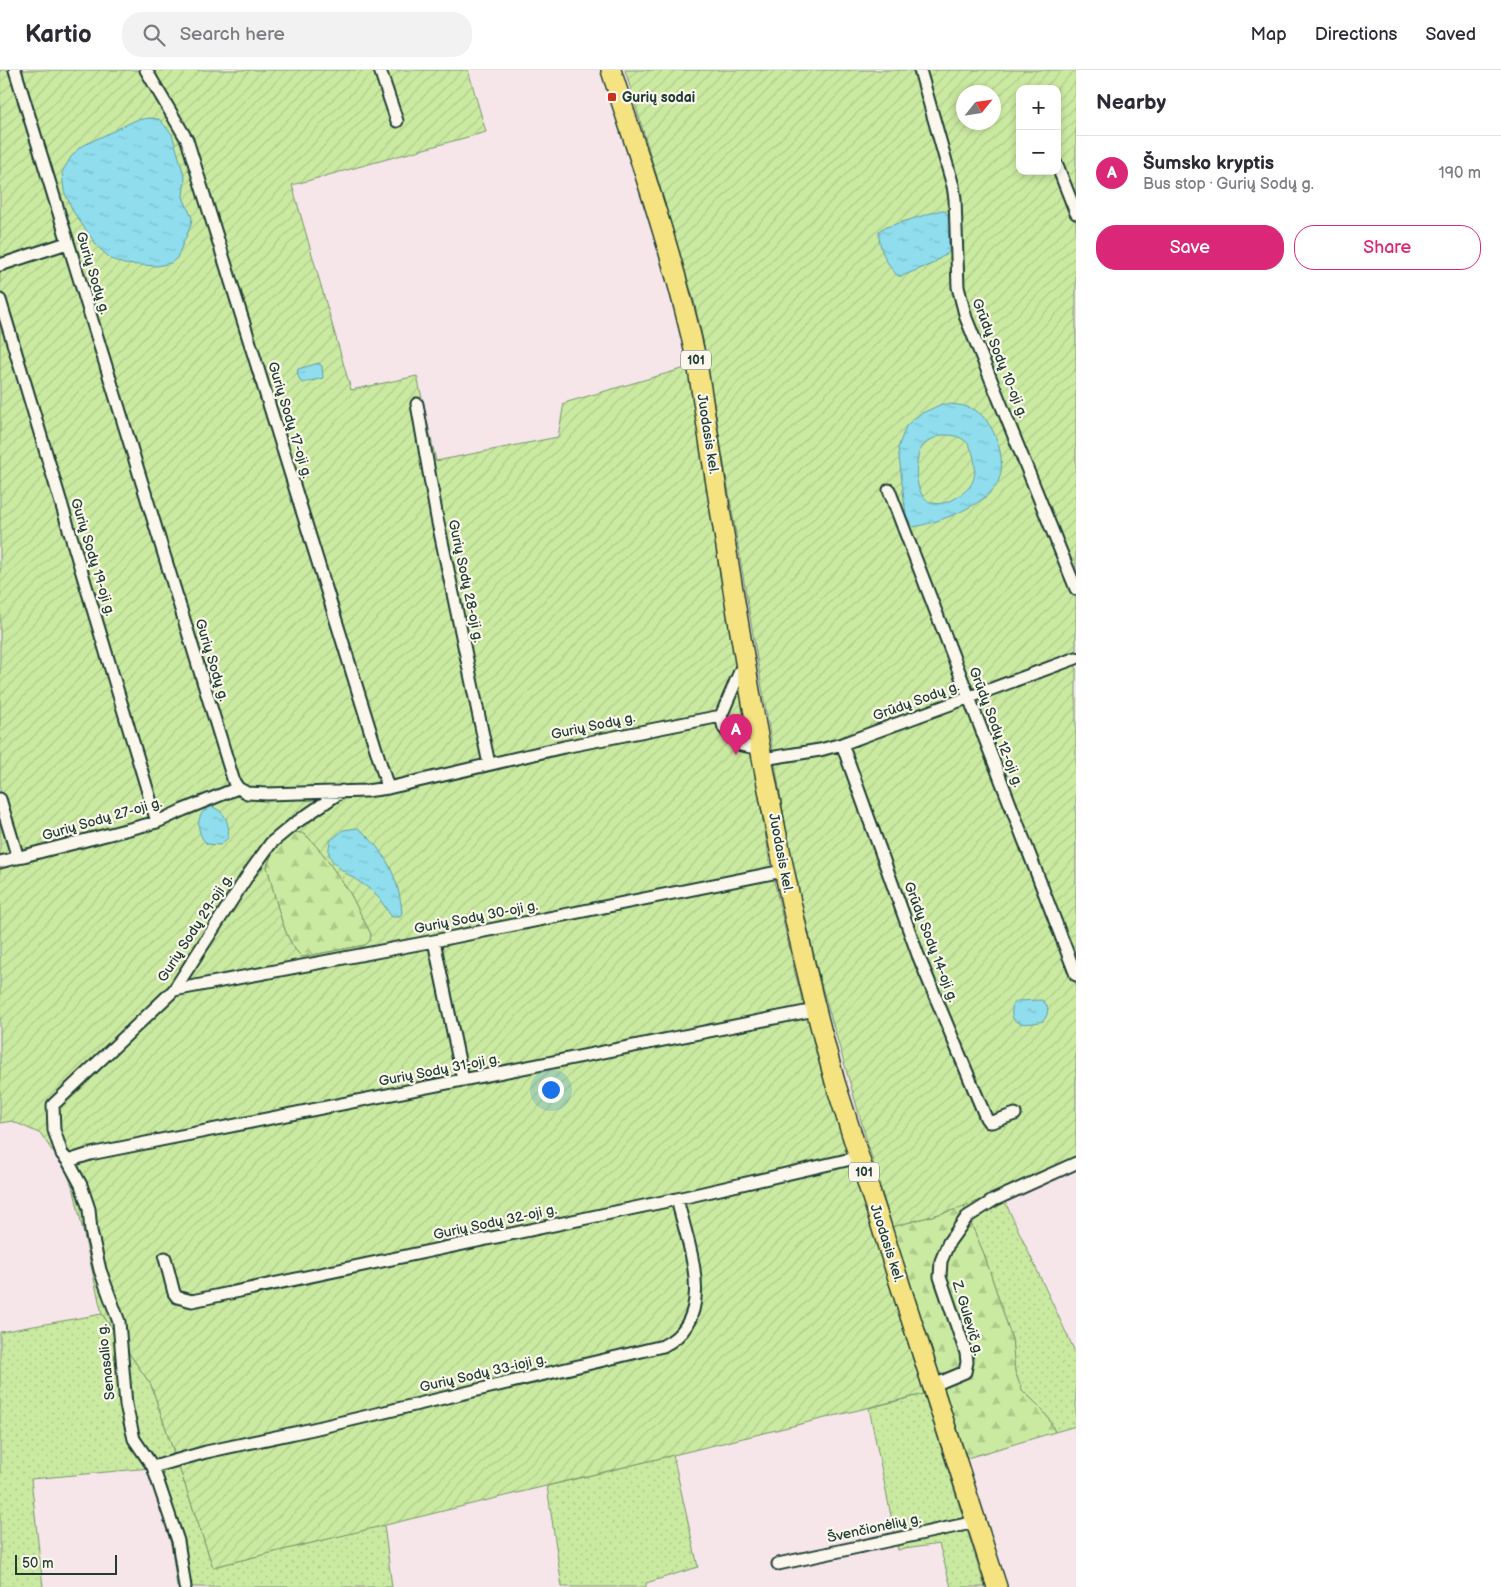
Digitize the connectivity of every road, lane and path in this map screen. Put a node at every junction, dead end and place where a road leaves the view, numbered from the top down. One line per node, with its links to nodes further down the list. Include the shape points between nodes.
1 (15, 70): 9 (street, Gurių Sodų g.)
2 (146, 70): 23 (street, Gurių Sodų 17-oji g., via 187,140)
3 (380, 70): 6 (street)
4 (611, 70): 15 (main road, Juodasis kel. / 101, via 686,312)
5 (920, 70): 14 (street, Grūdų Sodų 10-oji g., via 953,186 960,300)
6 (397, 121)
7 (1061, 175): 8 (street)
8 (1076, 213)
9 (67, 243): 10 (street); 22 (street, Gurių Sodų g.)
10 (0, 264)
11 (0, 300): 26 (street, Gurių Sodų 19-oji g.)
12 (417, 404): 21 (street, Gurių Sodų 28-oji g., via 437,518)
13 (889, 490): 17 (street, Grūdų Sodų 12-oji g.)
14 (1076, 589)
15 (745, 658): 18 (street); 20 (main road, 101)
16 (1076, 658): 17 (street, Grūdų Sodų g.)
17 (968, 698): 19 (street, Grūdų Sodų g.); 31 (street, Grūdų Sodų 12-oji g.)
18 (721, 716): 20 (street, via 724,728 735,741); 21 (street, Gurių Sodų g.)
19 (842, 744): 20 (street, Grūdų Sodų g., via 820,750); 36 (street, Grūdų Sodų 14-oji g., via 918,955 986,1118 992,1122)
20 (762, 754): 29 (main road, Juodasis kel. / 101)
21 (489, 764): 23 (street, Gurių Sodų g.)
22 (238, 788): 24 (street, Gurių Sodų g., via 247,793 267,794); 26 (street, Gurių Sodų 27-oji g.)
23 (388, 788): 24 (street, Gurių Sodų g.)
24 (342, 791): 32 (street, Gurių Sodų 29-oji g., via 271,843)
25 (0, 799): 27 (street)
26 (157, 822): 27 (street, Gurių Sodų 27-oji g.)
27 (18, 858): 28 (street, Gurių Sodų 27-oji g.)
28 (0, 862)
29 (783, 871): 30 (street, Gurių Sodų 30-oji g.); 33 (main road, Juodasis kel. / 101)
30 (434, 940): 32 (street, Gurių Sodų 30-oji g.); 34 (street)
31 (1076, 975)
32 (174, 990): 35 (street, Gurių Sodų 29-oji g.)
33 (816, 1010): 34 (street, Gurių Sodų 31-oji g.); 37 (main road, Juodasis kel. / 101)
34 (463, 1080): 38 (street, Gurių Sodų 31-oji g.)
35 (53, 1105): 38 (street, Senasalio g., via 54,1130 62,1154)
36 (1016, 1114)
37 (860, 1158): 40 (street, Gurių Sodų 32-oji g.); 42 (main road, Juodasis kel. / 101)
38 (68, 1160): 43 (street, Senasalio g., via 81,1185 100,1270 119,1322 126,1405 134,1439)
39 (1076, 1163): 42 (street, Z. Gulevič g., via 994,1200 967,1217 949,1242 941,1261 940,1277 967,1362 965,1372)
40 (677, 1199): 41 (street, Gurių Sodų 32-oji g., via 192,1301 174,1293); 43 (street, Gurių Sodų 33-ioji g., via 697,1280 694,1311 682,1332 663,1346)
41 (165, 1258)
42 (934, 1385): 44 (main road, Juodasis kel. / 101)
43 (153, 1467): 46 (street, Senasalio g., via 178,1541)
44 (976, 1522): 45 (street, Švenčionėlių g.); 47 (main road, Juodasis kel. / 101)
45 (778, 1564)
46 (185, 1587)
47 (997, 1587)

